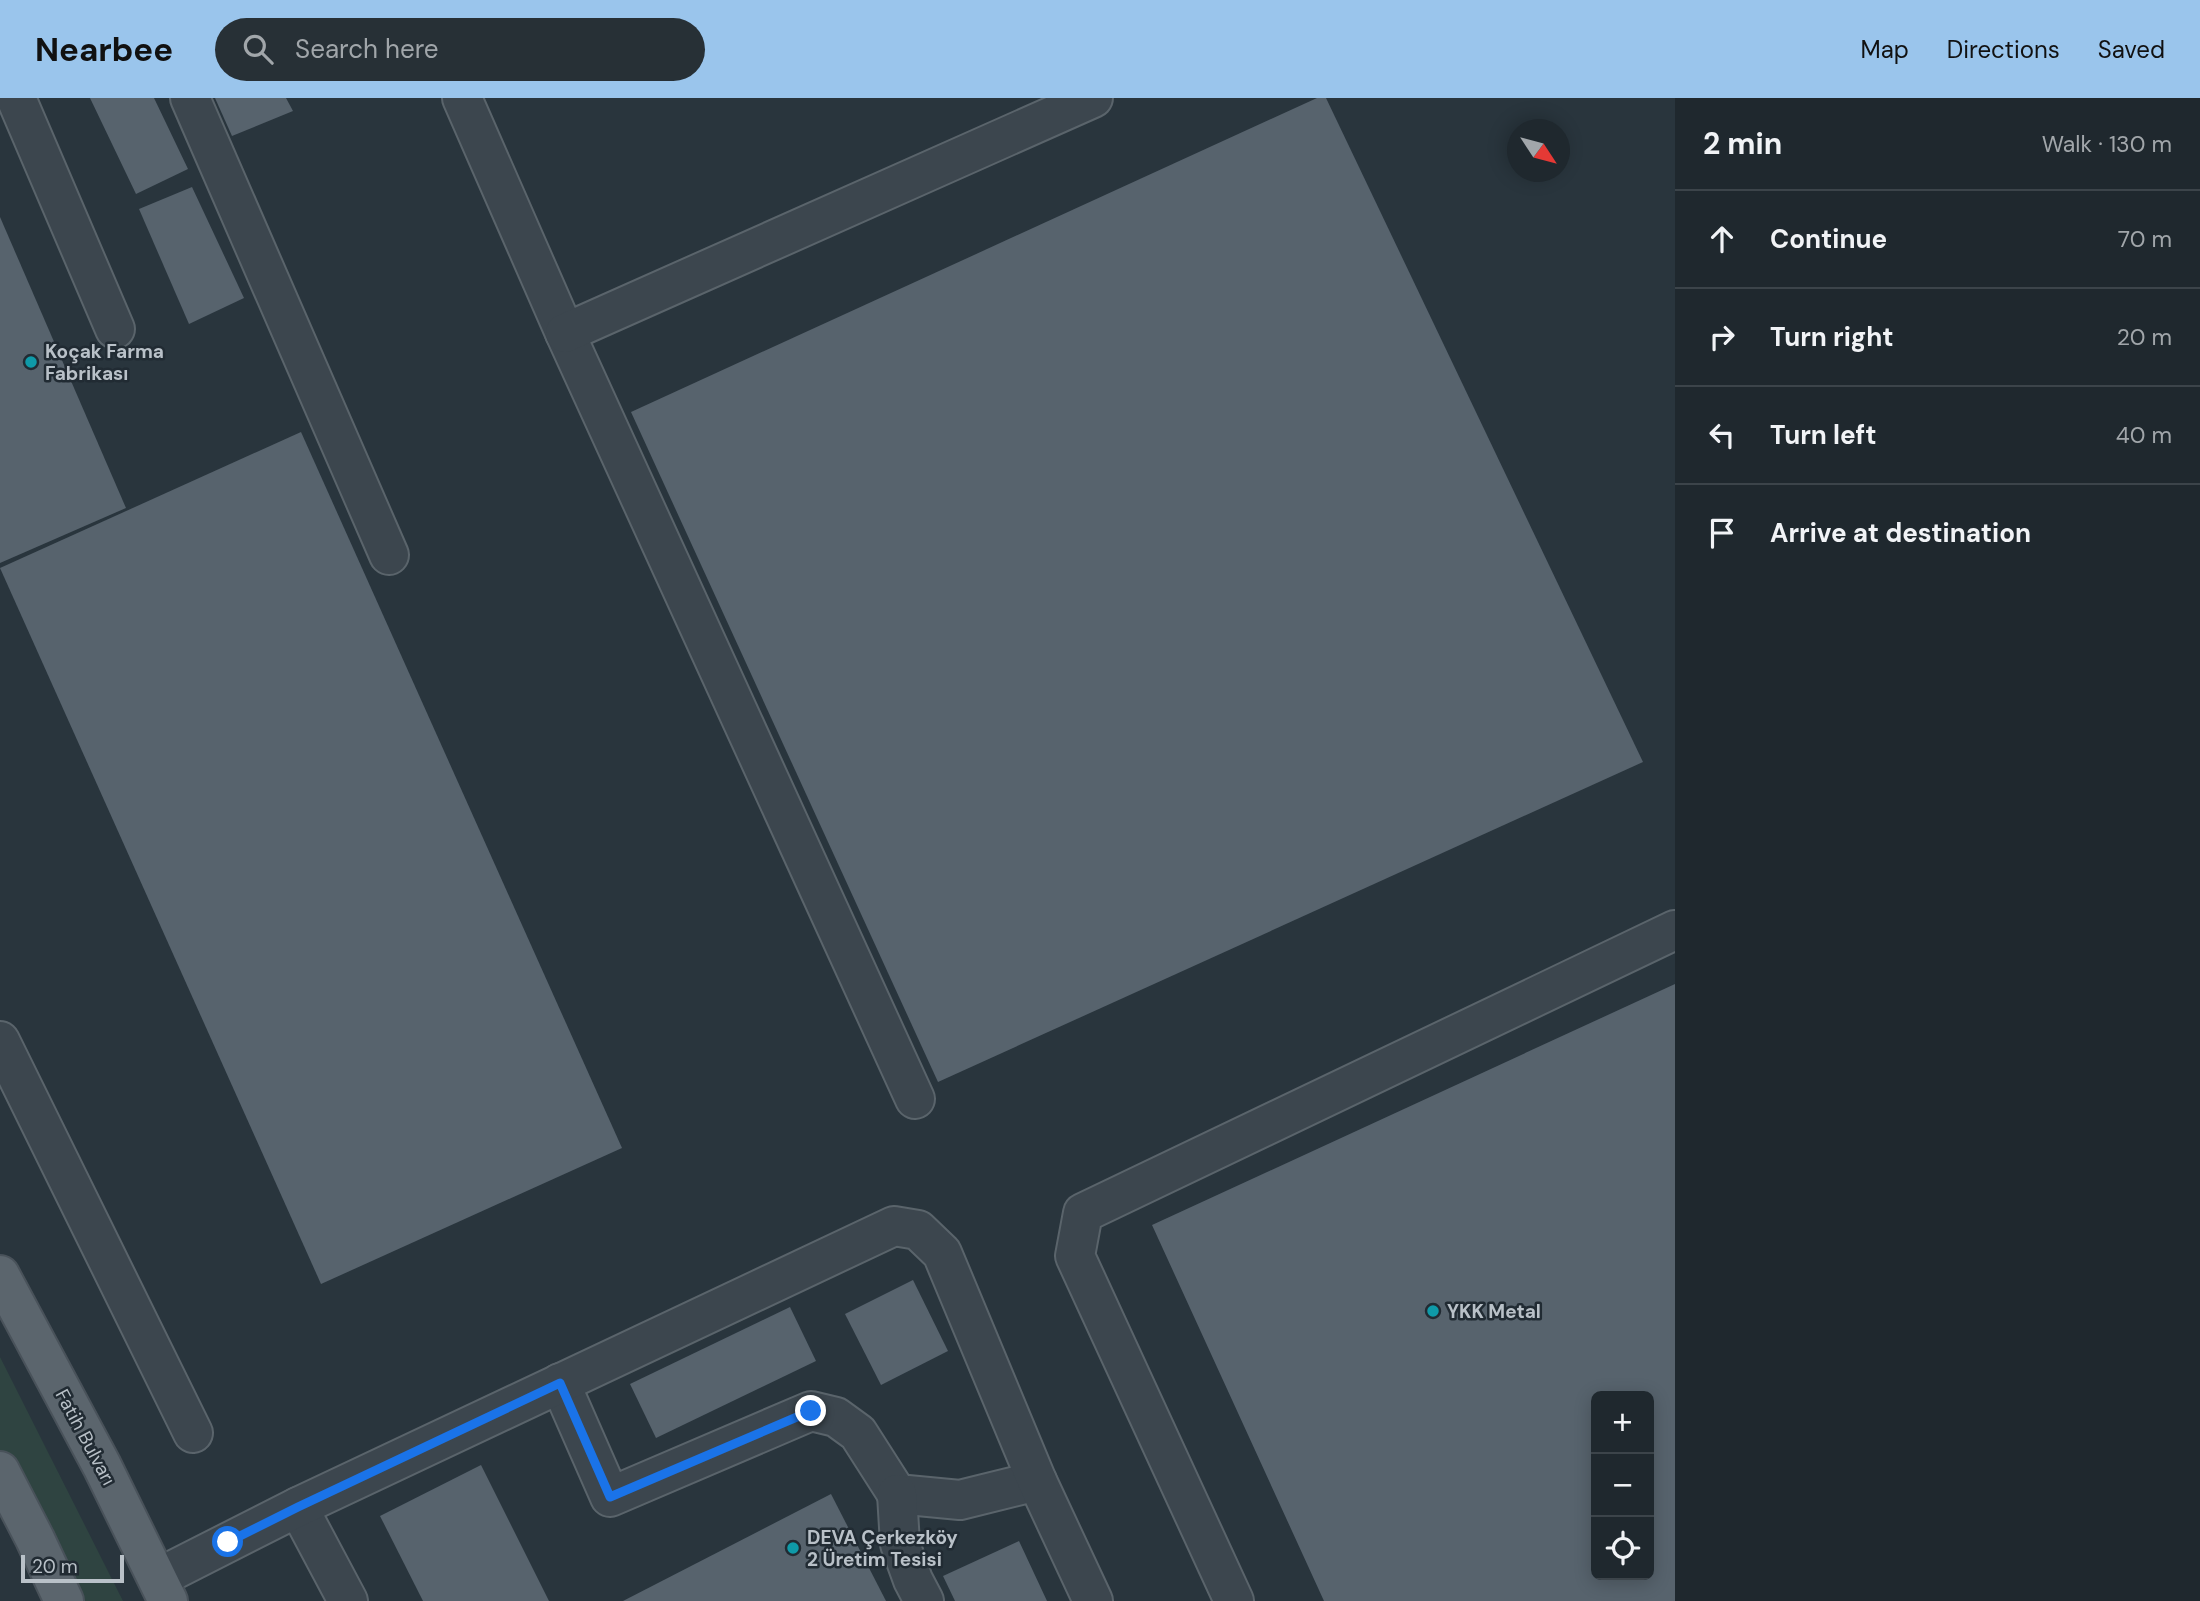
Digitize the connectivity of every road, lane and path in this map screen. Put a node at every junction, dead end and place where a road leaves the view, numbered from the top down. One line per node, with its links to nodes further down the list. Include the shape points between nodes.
1 (16, 98): 5 (lane)
2 (190, 98): 7 (lane)
3 (462, 98): 6 (lane)
4 (1093, 98): 6 (lane)
5 (115, 329)
6 (565, 333): 10 (lane)
7 (389, 555)
8 (1675, 930): 23 (lane, via 1083,1213 1074,1256)
9 (0, 1041): 13 (lane)
10 (915, 1099)
11 (0, 1275): 18 (main road, Fatih Bulvarı)
12 (560, 1383): 15 (lane, via 894,1226 919,1230 942,1254); 16 (lane, via 610,1497 811,1411 836,1417 858,1433); 17 (lane)
13 (193, 1433)
14 (0, 1471): 19 (main road)
15 (1037, 1481): 16 (lane, via 960,1500); 22 (lane)
16 (897, 1494): 21 (lane, via 900,1544)
17 (298, 1507): 18 (lane); 20 (lane)
18 (163, 1590)
19 (64, 1601)
20 (348, 1601)
21 (924, 1601)
22 (1094, 1601)
23 (1234, 1601)

